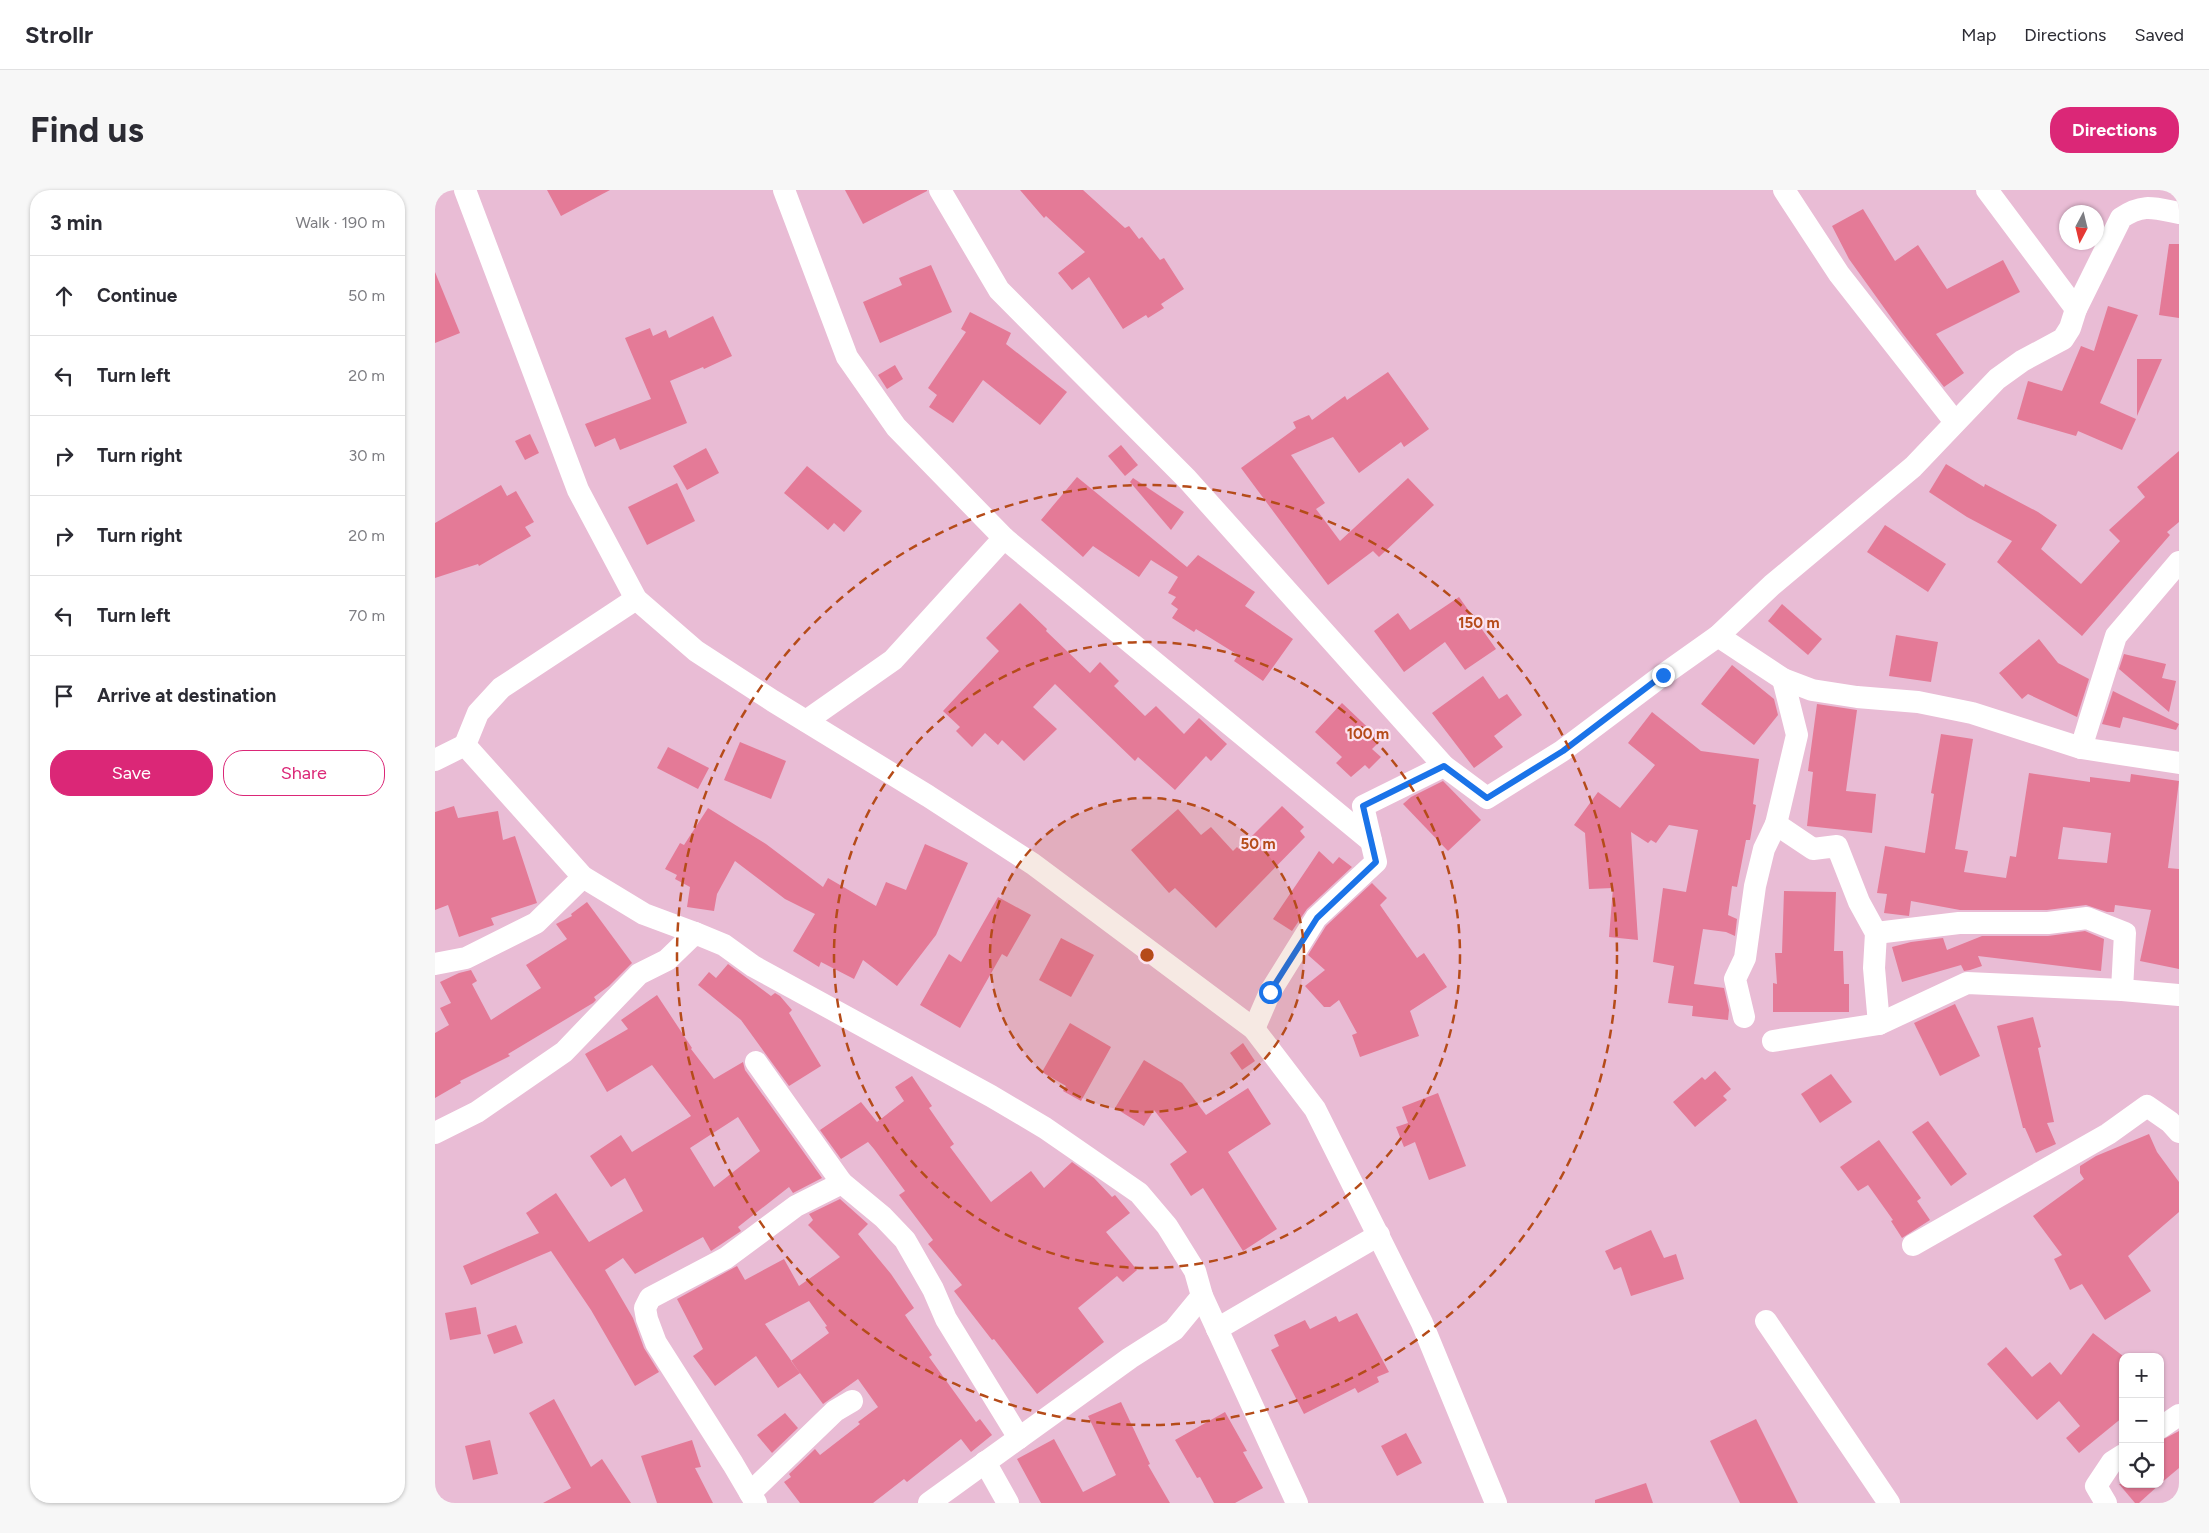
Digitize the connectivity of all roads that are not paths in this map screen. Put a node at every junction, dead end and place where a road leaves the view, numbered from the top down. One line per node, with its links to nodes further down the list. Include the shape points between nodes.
1 (465, 190): 11 (street, via 578,490)
2 (784, 190): 9 (street, via 847,357 896,426)
3 (940, 190): 19 (street, via 999,290 1187,479)
4 (1783, 190): 8 (street, via 1839,274)
5 (1987, 190): 7 (street)
6 (2179, 213): 7 (street, via 2142,207 2121,218)
7 (2076, 309): 8 (street, via 2063,339 2022,360 1997,379)
8 (1955, 422): 12 (street, via 1913,467 1772,585)
9 (1004, 538): 14 (street, via 893,660); 21 (street)
10 (2179, 562): 16 (street, via 2115,636)
11 (636, 600): 14 (street, via 696,651); 15 (street, via 501,688 478,713)
12 (1718, 636): 13 (street); 19 (street, via 1563,751 1487,798)
13 (1783, 679): 16 (street, via 1812,690 1918,702 1972,713); 20 (street, via 1797,736)
14 (806, 721): 30 (street, via 1033,864)
15 (465, 745): 17 (street); 22 (street)
16 (2081, 748): 18 (street)
17 (435, 760)
18 (2179, 764)
19 (1444, 766): 21 (street, via 1363,806)
20 (1776, 824): 24 (street, via 1813,850 1837,846 1859,902); 28 (street, via 1764,849 1755,886 1745,958 1735,978)
21 (1371, 841): 30 (street, via 1376,862 1317,918 1270,992)
22 (583, 877): 23 (street, via 644,914); 25 (street, via 536,923 466,958)
23 (695, 933): 34 (street, via 667,960 639,974 564,1052 477,1112); 38 (street, via 724,945 753,966 991,1096 1045,1128 1139,1193 1167,1226 1195,1271)
24 (1876, 933): 26 (street, via 1959,923 2048,923 2087,918 2125,934); 29 (street, via 1874,968)
25 (435, 964)
26 (2122, 990): 27 (street); 29 (street, via 1967,983)
27 (2179, 995)
28 (1744, 1017)
29 (1879, 1024): 31 (street)
30 (1254, 1029): 36 (street, via 1315,1109)
31 (1773, 1041)
32 (756, 1062): 35 (street)
33 (2179, 1132): 37 (street, via 2147,1106 2108,1134)
34 (435, 1133)
35 (842, 1183): 44 (street, via 905,1240 946,1319); 47 (street, via 797,1206 726,1258 651,1298 645,1308 656,1344)
36 (1379, 1235): 40 (street); 51 (street, via 1422,1323)
37 (1913, 1245)
38 (1202, 1296): 40 (street); 44 (street, via 1174,1330)
39 (1766, 1320): 52 (street)
40 (1217, 1329): 50 (street)
41 (852, 1401): 47 (street, via 835,1411)
42 (2179, 1414): 43 (street)
43 (2164, 1425)
44 (1019, 1438): 46 (street)
45 (2119, 1458): 53 (street, via 2112,1462 2096,1486)
46 (985, 1462): 48 (street); 49 (street)
47 (753, 1498)
48 (929, 1503)
49 (1008, 1503)
50 (1297, 1503)
51 (1497, 1503)
52 (1889, 1503)
53 (2106, 1503)

